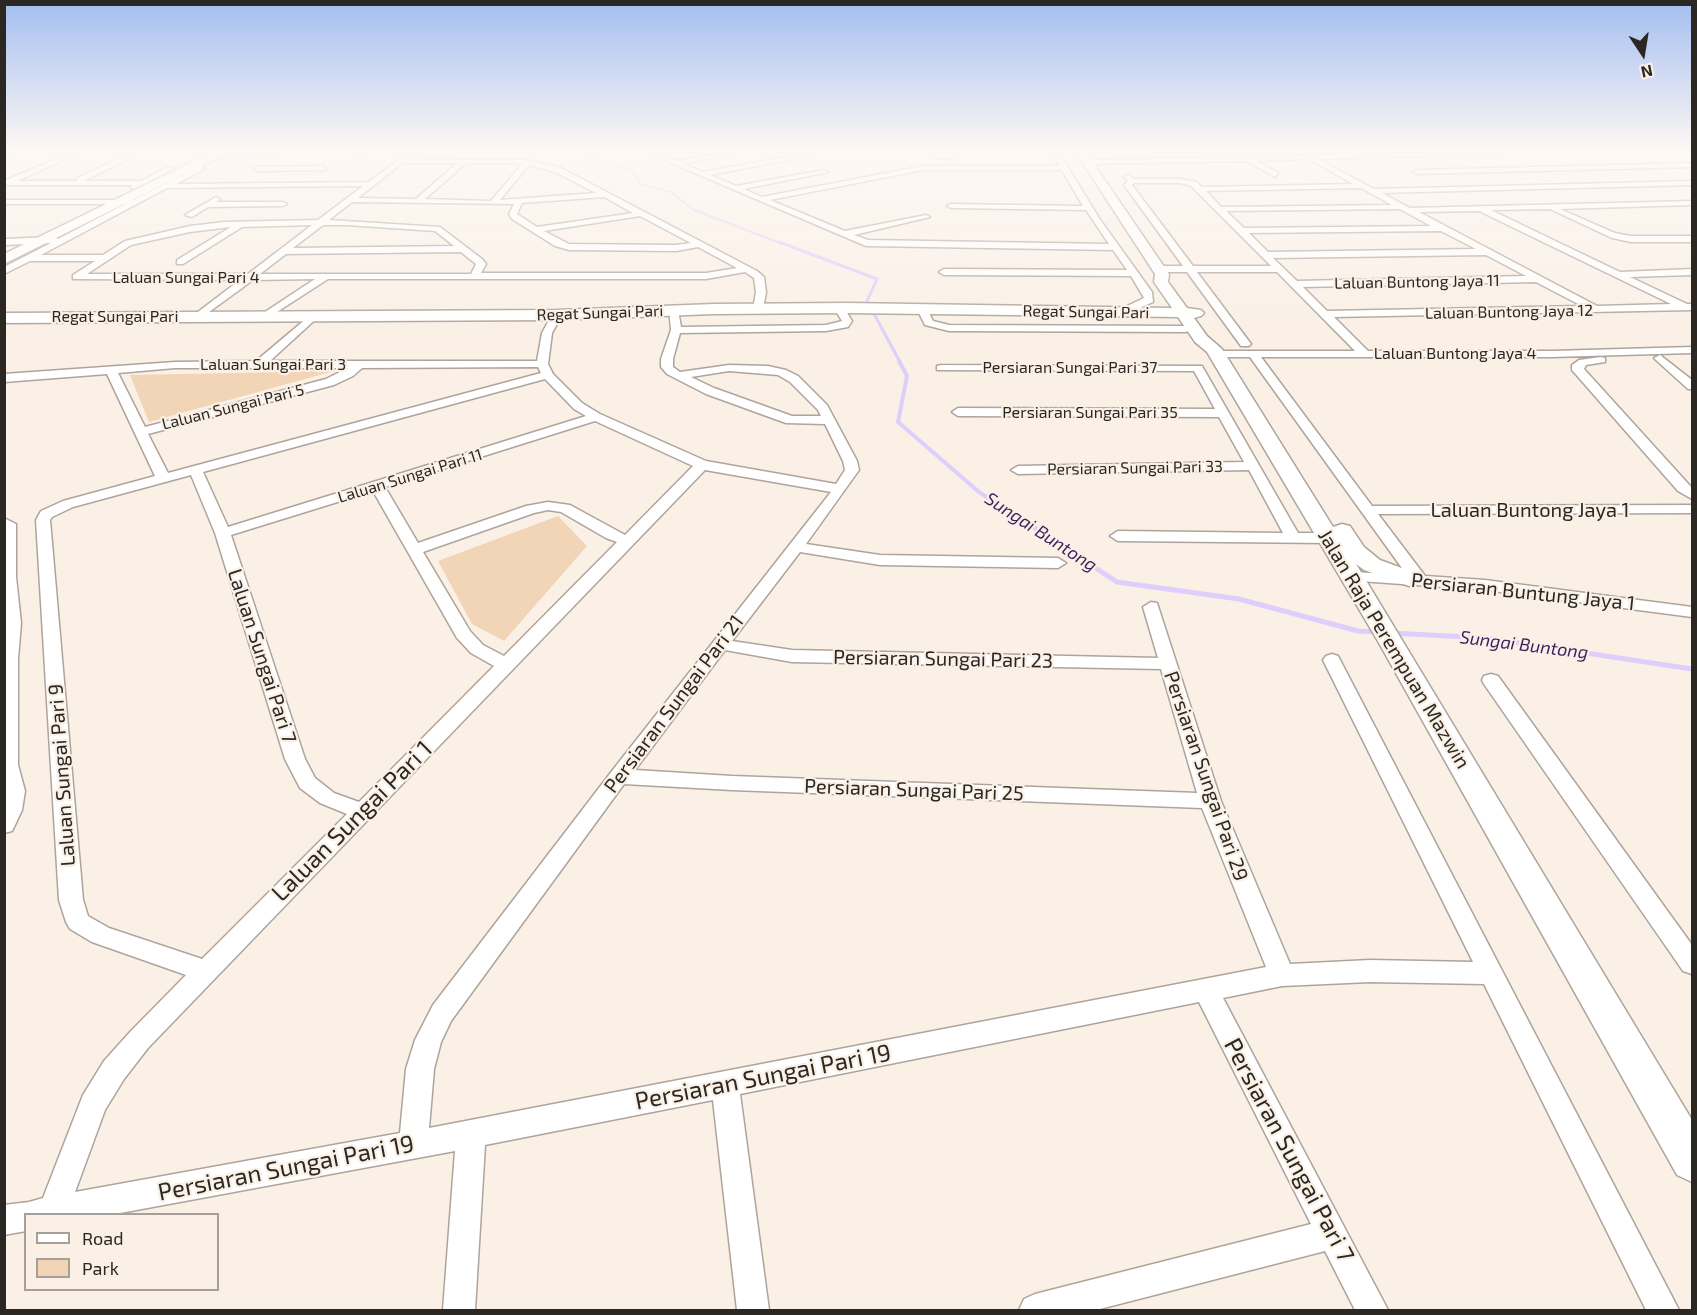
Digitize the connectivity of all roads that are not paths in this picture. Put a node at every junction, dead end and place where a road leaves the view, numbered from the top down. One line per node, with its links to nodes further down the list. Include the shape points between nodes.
1 (101, 212): 26 (main road)
2 (115, 212): 25 (street)
3 (193, 212): 16 (street)
4 (334, 212): 18 (street)
5 (514, 212): 21 (street)
6 (636, 212): 15 (street)
7 (794, 212): 23 (street)
8 (1092, 212): 29 (street)
9 (1120, 212): 43 (main road)
10 (1149, 212): 39 (street)
11 (1224, 212): 22 (street)
12 (1414, 212): 20 (street)
13 (1489, 212): 46 (street)
14 (1562, 212): 24 (street, via 1612,235 1631,239)
15 (639, 214): 21 (street); 28 (street)
16 (189, 215)
17 (926, 217): 23 (street)
18 (321, 222): 19 (street, Laluan Sungai Pari 4); 30 (street, Laluan Sungai Pari 4, via 429,228 442,232); 31 (street)
19 (240, 225): 35 (street, Laluan Sungai Pari 4, via 202,227 142,239); 37 (street, Laluan Sungai Pari 4)
20 (1442, 228): 22 (street); 32 (street)
21 (536, 230): 28 (street, via 558,244 582,249)
22 (1242, 231): 33 (street)
23 (844, 234): 29 (street, via 877,245)
24 (1692, 239)
25 (60, 240): 26 (street); 34 (street)
26 (44, 241): 27 (street); 36 (main road)
27 (4, 242)
28 (697, 245): 38 (street)
29 (1114, 247): 45 (street)
30 (465, 249): 31 (street); 47 (street, Laluan Sungai Pari 4, via 482,264)
31 (284, 251): 48 (street)
32 (1487, 252): 33 (street); 50 (street)
33 (1266, 255): 40 (street)
34 (27, 258): 35 (street); 41 (street)
35 (104, 258): 48 (street, Laluan Sungai Pari 4, via 76,277)
36 (4, 260)
37 (180, 262)
38 (748, 269): 47 (street, Laluan Sungai Pari 4, via 706,276); 55 (street, via 760,282)
39 (1192, 269): 40 (street); 43 (street); 69 (street)
40 (1280, 269): 51 (street)
41 (4, 271)
42 (944, 272): 45 (street)
43 (1160, 272): 52 (main road, via 1161,282); 67 (main road, via 1173,282)
44 (1692, 272): 46 (street)
45 (1135, 273): 57 (street, via 1149,300)
46 (1617, 274): 53 (street)
47 (474, 277): 49 (street, Laluan Sungai Pari 4)
48 (248, 278): 49 (street, Laluan Sungai Pari 4); 66 (street)
49 (324, 278): 64 (street)
50 (1539, 279): 51 (street, Laluan Buntong Jaya 11); 59 (street)
51 (1295, 284): 61 (street)
52 (1170, 293): 57 (main road, via 1171,300 1162,306); 67 (main road)
53 (1689, 307): 59 (street, Laluan Buntong Jaya 12)
54 (843, 308): 55 (main road, Regat Sungai Pari); 56 (main road, Regat Sungai Pari); 68 (street, via 847,321 844,325 826,328)
55 (758, 309): 58 (main road, Regat Sungai Pari)
56 (922, 309): 60 (main road, Regat Sungai Pari); 67 (street, via 929,323 942,327)
57 (1129, 309): 60 (main road)
58 (673, 310): 62 (main road, Regat Sungai Pari); 68 (street)
59 (1597, 310): 61 (street, Laluan Buntong Jaya 12)
60 (1102, 312): 67 (main road, via 1166,321)
61 (1325, 314): 72 (street)
62 (557, 315): 65 (main road, Regat Sungai Pari); 79 (street, via 543,349)
63 (6, 316): 66 (main road, Regat Sungai Pari)
64 (266, 316): 65 (main road, Regat Sungai Pari); 66 (main road, Regat Sungai Pari)
65 (313, 316): 75 (street)
66 (198, 317)
67 (1189, 319): 71 (main road, Jalan Raja Perempuan Mazwin, via 1214,340)
68 (676, 330): 81 (street, via 667,359 667,367)
69 (1249, 349): 71 (street, Laluan Buntong Jaya 4); 72 (street, Laluan Buntong Jaya 4); 99 (street)
70 (1692, 350): 72 (street, Laluan Buntong Jaya 4)
71 (1214, 351): 78 (street); 93 (main road, Jalan Raja Perempuan Mazwin)
72 (1365, 354)
73 (1692, 356): 74 (street)
74 (1660, 358): 83 (street); 97 (street, via 1590,361 1578,365 1578,370)
75 (259, 365): 76 (street, Laluan Sungai Pari 3); 80 (street, Laluan Sungai Pari 3)
76 (358, 365): 79 (street, Laluan Sungai Pari 3); 88 (street, Laluan Sungai Pari 5, via 349,374 330,382)
77 (941, 368): 78 (street, Persiaran Sungai Pari 37)
78 (1198, 368): 85 (street)
79 (545, 369): 86 (street, via 578,406); 92 (street)
80 (111, 370): 82 (street, Laluan Sungai Pari 3); 88 (street, Laluan Sungai Pari 5)
81 (675, 374): 87 (street, via 791,420); 87 (street, Persiaran Sungai Pari 21, via 729,368 782,372 813,396)
82 (4, 378)
83 (1692, 386)
84 (958, 412): 85 (street, Persiaran Sungai Pari 35)
85 (1222, 413): 90 (street)
86 (596, 417): 89 (street); 95 (street, Laluan Sungai Pari 11)
87 (830, 420): 96 (street, Persiaran Sungai Pari 21, via 852,470)
88 (139, 432): 94 (street, Laluan Sungai Pari 5)
89 (702, 465): 96 (street); 105 (street, Laluan Sungai Pari 1)
90 (1253, 466): 91 (street, Persiaran Sungai Pari 33); 103 (street)
91 (1018, 470)
92 (196, 471): 94 (street); 101 (street, Laluan Sungai Pari 7)
93 (1292, 478): 104 (main road, Jalan Raja Perempuan Mazwin); 111 (main road, via 1321,505 1363,559)
94 (164, 480): 127 (street, Laluan Sungai Pari 9, via 68,504 46,514 43,520 71,900 78,922 101,935)
95 (377, 485): 101 (street, Laluan Sungai Pari 11); 107 (street)
96 (840, 489): 106 (street, Persiaran Sungai Pari 21)
97 (1692, 495)
98 (1692, 509): 99 (street, Laluan Buntong Jaya 1)
99 (1367, 510): 111 (street)
100 (4, 522): 110 (street, via 8,524)
101 (223, 533): 124 (street, Laluan Sungai Pari 7, via 295,759 307,783 327,798)
102 (1118, 536): 103 (street)
103 (1293, 537): 104 (street)
104 (1329, 538): 109 (main road, Jalan Raja Perempuan Mazwin)
105 (628, 541): 107 (street, via 565,508 548,506); 119 (street, Laluan Sungai Pari 1)
106 (796, 547): 108 (street, via 880,560); 115 (street, Persiaran Sungai Pari 21)
107 (416, 549): 119 (street, via 463,634 477,649)
108 (1058, 563)
109 (1352, 577): 111 (street, Persiaran Buntung Jaya 1); 114 (main road, Jalan Raja Perempuan Mazwin)
110 (6, 578): 116 (street, via 12,623)
111 (1414, 580): 113 (street, Persiaran Buntung Jaya 1, via 1485,585); 114 (main road, via 1392,586 1387,594)
112 (1151, 607): 118 (street, Persiaran Sungai Pari 29)
113 (1692, 612)
114 (1384, 630): 134 (main road, Jalan Raja Perempuan Mazwin)
115 (720, 644): 118 (street, Persiaran Sungai Pari 23, via 792,656); 122 (street, Persiaran Sungai Pari 21)
116 (7, 660): 121 (street)
117 (1332, 660): 128 (street)
118 (1167, 664): 123 (street, Persiaran Sungai Pari 29)
119 (507, 665): 124 (street, Laluan Sungai Pari 1)
120 (1491, 680): 126 (street)
121 (6, 766): 125 (street, via 15,791)
122 (619, 776): 123 (street, Persiaran Sungai Pari 25); 133 (street, Persiaran Sungai Pari 21, via 442,1013 428,1040 420,1069)
123 (1210, 801): 129 (street, Persiaran Sungai Pari 29)
124 (362, 811): 127 (street, Laluan Sungai Pari 1)
125 (4, 825)
126 (1692, 964)
127 (206, 971): 135 (street, Laluan Sungai Pari 1, via 114,1070)
128 (1492, 973): 129 (street, Persiaran Sungai Pari 19, via 1370,971); 144 (street)
129 (1282, 975): 130 (street, Persiaran Sungai Pari 19)
130 (1206, 991): 131 (street, Persiaran Sungai Pari 19); 139 (street, Persiaran Sungai Pari 7)
131 (725, 1085): 132 (street, Persiaran Sungai Pari 19); 141 (street)
132 (471, 1134): 133 (street, Persiaran Sungai Pari 19); 140 (street)
133 (413, 1144): 136 (street, Persiaran Sungai Pari 19)
134 (1692, 1160)
135 (39, 1213)
136 (44, 1213)
137 (24, 1217): 138 (street, Persiaran Sungai Pari 19)
138 (4, 1220)
139 (1333, 1234): 142 (street); 143 (street, Persiaran Sungai Pari 7)
140 (459, 1311)
141 (753, 1311)
142 (1035, 1311)
143 (1372, 1311)
144 (1663, 1311)

